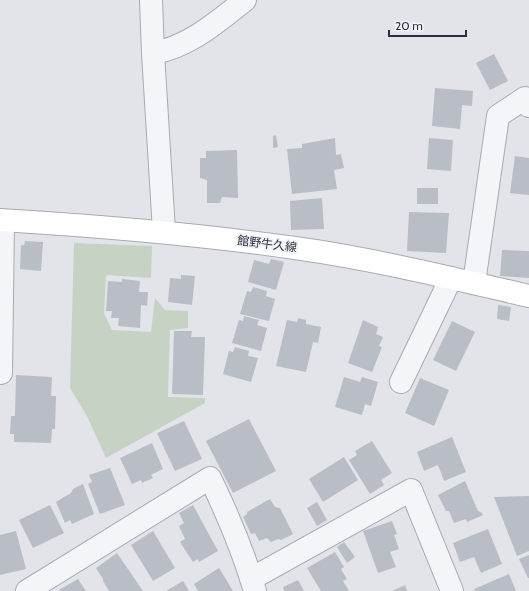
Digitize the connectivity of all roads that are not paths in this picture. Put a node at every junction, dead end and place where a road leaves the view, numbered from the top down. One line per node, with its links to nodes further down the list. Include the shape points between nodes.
1 (151, 0): 3 (street)
2 (245, 0): 3 (street, via 207,29 182,44)
3 (153, 53): 6 (street)
4 (529, 106): 8 (street, via 525,98 498,116)
5 (2, 220): 6 (main road, 館野牛久線); 10 (street)
6 (164, 232): 7 (main road, 館野牛久線, via 296,248 401,266)
7 (451, 278): 8 (main road, 館野牛久線); 11 (street)
8 (474, 283): 9 (main road, 館野牛久線)
9 (529, 296)
10 (1, 373)
11 (401, 382)
12 (253, 585): 13 (street, via 210,478); 14 (street, via 411,490)
13 (27, 591)
14 (452, 591)

